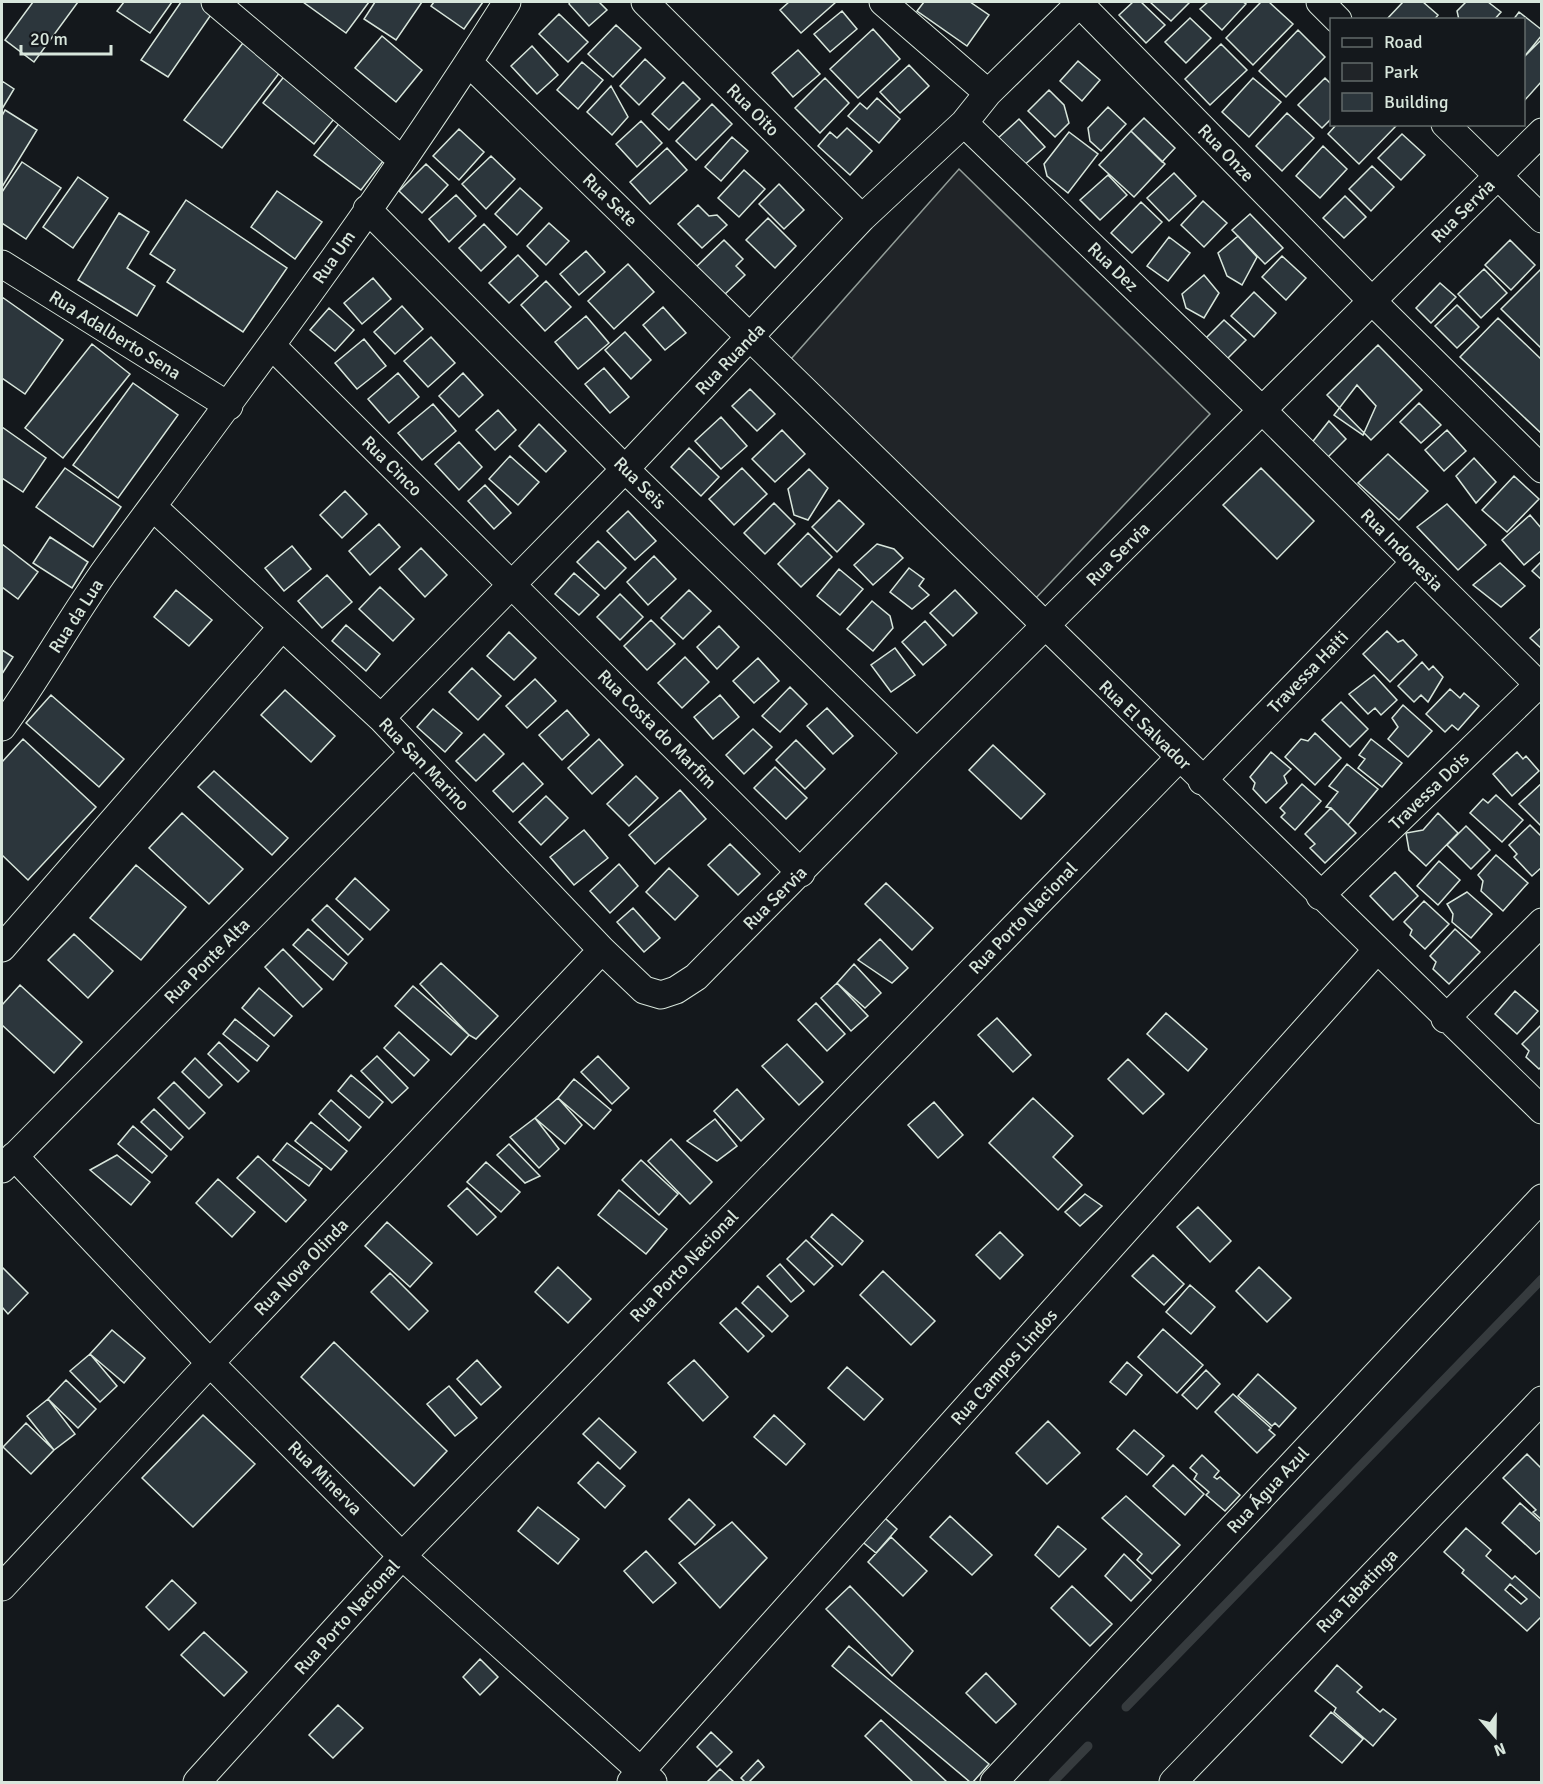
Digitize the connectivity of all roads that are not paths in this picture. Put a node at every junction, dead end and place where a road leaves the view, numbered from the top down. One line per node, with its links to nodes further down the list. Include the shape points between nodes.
1 (215, 2): 13 (street)
2 (507, 2): 8 (street, Rua Um)
3 (645, 2): 16 (street, Rua Oito)
4 (883, 2): 9 (street)
5 (1080, 2): 9 (street, Rua Ruanda); 19 (street, Rua Onze)
6 (1320, 2): 7 (street)
7 (1336, 18)
8 (469, 63): 13 (street, Rua Um); 20 (street, Rua Sete)
9 (988, 93): 10 (street, Rua Ruanda)
10 (964, 123): 16 (street, Rua Ruanda); 23 (street, Rua Dez)
11 (1447, 126): 14 (street)
12 (1542, 132): 14 (street, Rua Servia)
13 (402, 160): 15 (street, Rua Um)
14 (1498, 176): 17 (street); 19 (street, Rua Servia)
15 (367, 209): 21 (street, Rua Um); 24 (street, Rua Seis)
16 (862, 218): 20 (street, Rua Ruanda)
17 (1542, 219)
18 (2, 264): 22 (street, Rua Adalberto Sena)
19 (1373, 302): 23 (street, Rua Servia); 25 (street, Rua Onze)
20 (750, 338): 24 (street, Rua Ruanda); 30 (street, Rua El Salvador)
21 (272, 346): 22 (street, Rua Um); 28 (street, Rua Cinco)
22 (229, 406): 26 (street, Rua Um)
23 (1263, 411): 27 (street, Rua Indonesia); 30 (street, Rua Servia)
24 (625, 469): 28 (street, Rua Ruanda); 35 (street, Rua Seis)
25 (1542, 469)
26 (153, 507): 29 (street, Rua San Marino); 33 (street, Rua da Lua, via 108,567)
27 (1414, 563): 31 (street, Rua Indonesia); 37 (street, Travessa Haiti)
28 (513, 585): 32 (street, Rua Ruanda); 38 (street, Rua Costa do Marfim)
29 (282, 627): 32 (street, Rua San Marino); 41 (street)
30 (1045, 627): 35 (street, Rua Servia); 36 (street, Rua El Salvador)
31 (1540, 687): 39 (street, Travessa Dois)
32 (381, 718): 34 (street, Rua San Marino)
33 (2, 728)
34 (413, 753): 42 (street, Rua San Marino); 47 (street, Rua Ponte Alta)
35 (917, 753): 38 (street, Rua Servia)
36 (1179, 758): 37 (street, Rua El Salvador); 51 (street, Rua Porto Nacional)
37 (1202, 781): 39 (street, Rua El Salvador)
38 (801, 873): 44 (street, Rua Servia)
39 (1320, 896): 43 (street, Rua El Salvador)
40 (1542, 922): 45 (street)
41 (2, 948)
42 (602, 950): 44 (street, Rua San Marino, via 644,990 661,995); 49 (street, Rua Nova Olinda)
43 (1376, 951): 45 (street, Rua El Salvador); 53 (street, Rua Campos Lindos)
44 (696, 977)
45 (1445, 1019): 46 (street, Rua El Salvador)
46 (1542, 1110)
47 (8, 1163): 49 (street, Rua Minerva)
48 (1542, 1198): 55 (street, Rua Água Azul)
49 (210, 1363): 51 (street, Rua Minerva); 52 (street, Rua Nova Olinda)
50 (1542, 1400): 56 (street, Rua Tabatinga)
51 (402, 1556): 53 (street, Rua Minerva); 54 (street, Rua Porto Nacional)
52 (2, 1587)
53 (642, 1779)
54 (197, 1782)
55 (994, 1782)
56 (1173, 1782)

